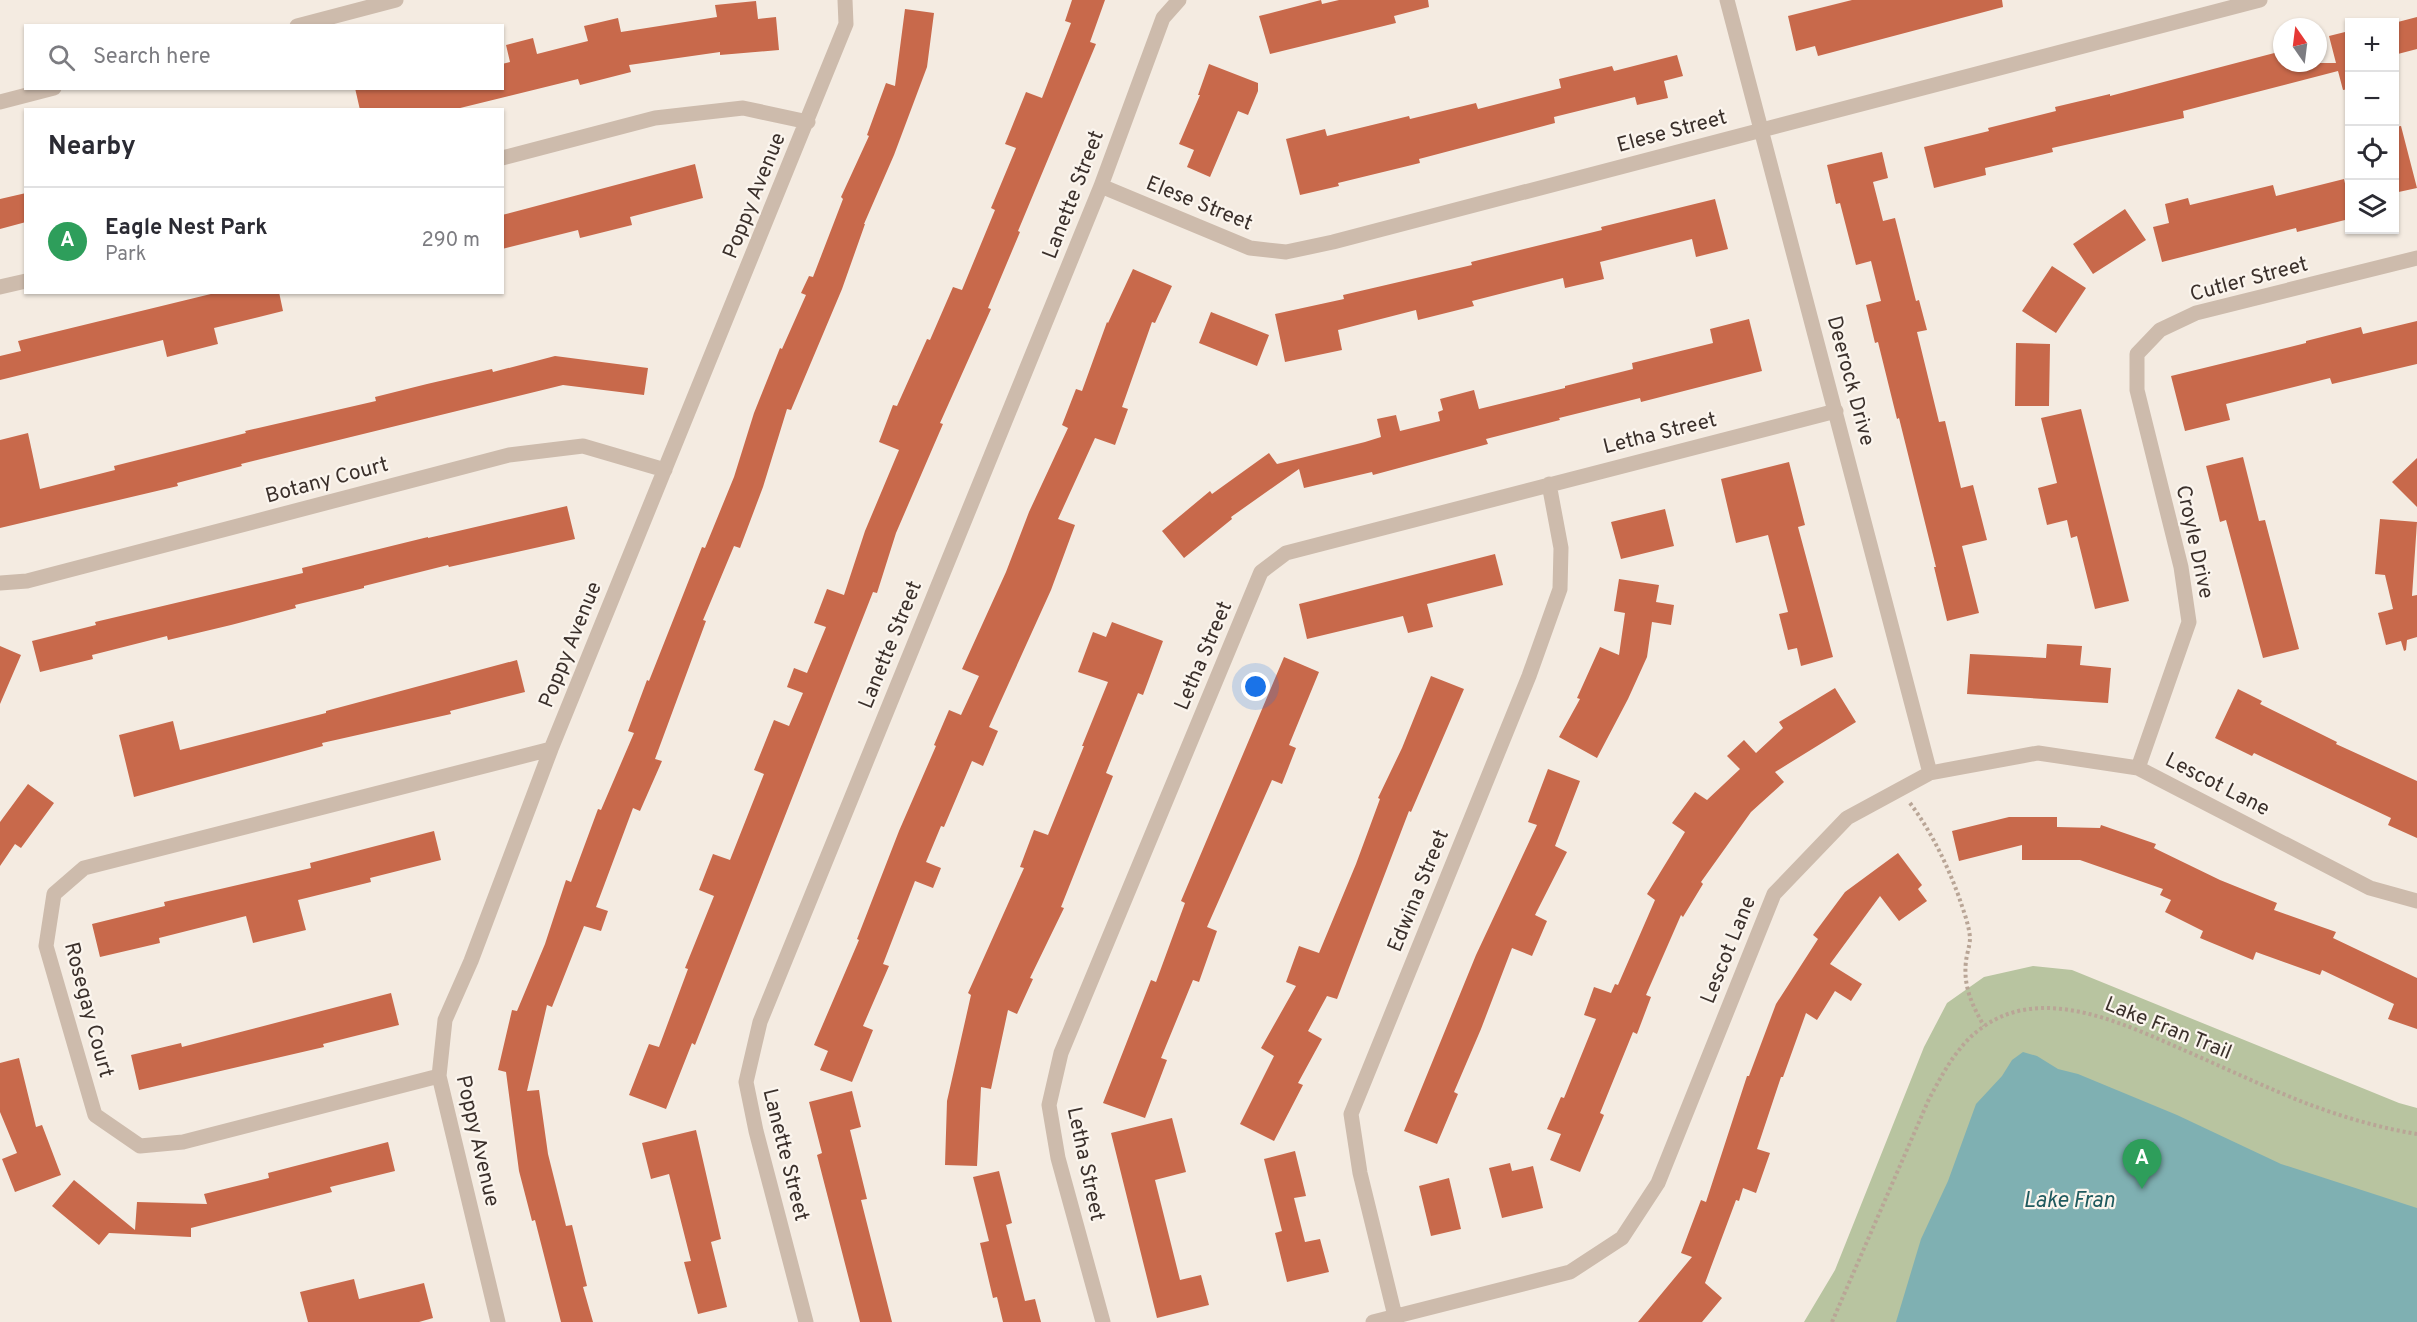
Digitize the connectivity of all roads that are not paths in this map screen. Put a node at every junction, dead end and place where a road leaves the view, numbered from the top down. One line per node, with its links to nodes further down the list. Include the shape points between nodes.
1 (396, 0): 6 (street)
2 (845, 0): 9 (street, Poppy Avenue, via 846,24)
3 (1179, 0): 12 (street, Lanette Street, via 1163,18)
4 (1727, 0): 10 (street, Deerock Drive)
5 (2260, 0): 10 (street, Elese Street)
6 (305, 24)
7 (46, 90): 8 (street)
8 (0, 102)
9 (808, 123): 11 (street, via 732,109 655,118); 18 (street, Poppy Avenue)
10 (1762, 129): 12 (street, Elese Street, via 1286,252 1250,248); 17 (street, Deerock Drive)
11 (504, 157)
12 (1101, 186): 28 (street, Lanette Street, via 760,1022 746,1082)
13 (2417, 258): 16 (street, Cutler Street, via 2196,314 2160,330 2137,354)
14 (24, 281): 15 (street)
15 (0, 287)
16 (2137, 390): 22 (street, Croyle Drive, via 2181,567 2189,622)
17 (1836, 411): 19 (street, Letha Street); 23 (street, Deerock Drive)
18 (665, 470): 20 (street, Botany Court, via 583,446 509,454 27,581); 21 (street, Poppy Avenue)
19 (1549, 484): 26 (street, Edwina Street, via 1561,548 1560,589 1529,676 1351,1114 1360,1173); 29 (street, Letha Street, via 1286,553 1261,572 1061,1053 1049,1105 1058,1158)
20 (0, 583)
21 (551, 748): 25 (street, Poppy Avenue, via 445,1020); 25 (street, Rosegay Court, via 84,868 54,894 46,946 95,1115 140,1146 183,1142)
22 (2138, 768): 23 (street, Lescot Lane, via 2038,753); 24 (street, Lescot Lane, via 2370,888)
23 (1930, 773): 26 (street, Lescot Lane, via 1847,818 1774,894 1658,1184 1623,1238 1570,1272)
24 (2417, 902)
25 (440, 1076): 27 (street, Poppy Avenue)
26 (1395, 1316): 30 (street, Lescot Lane)
27 (498, 1322)
28 (806, 1322)
29 (1103, 1322)
30 (1372, 1322)

